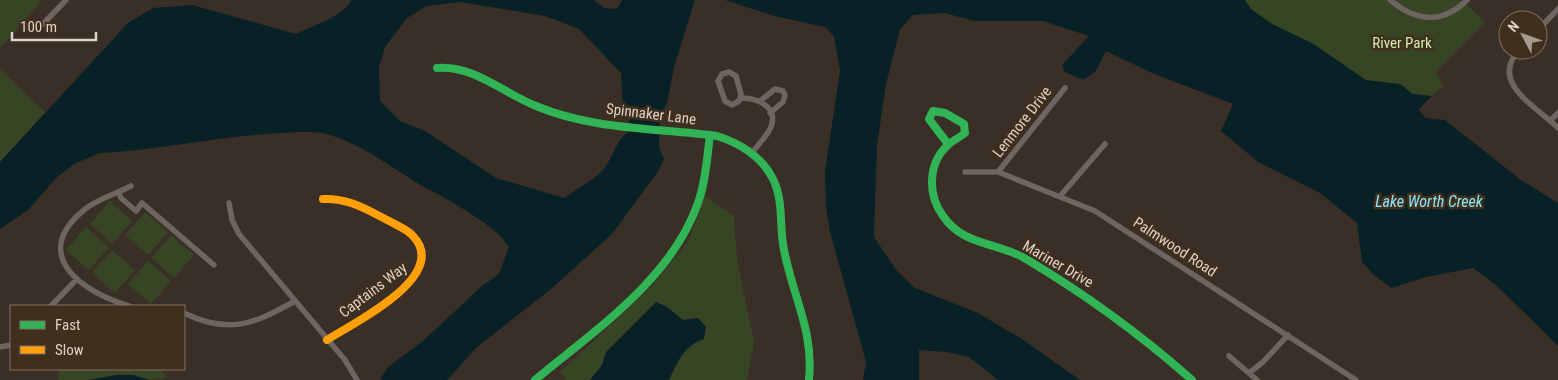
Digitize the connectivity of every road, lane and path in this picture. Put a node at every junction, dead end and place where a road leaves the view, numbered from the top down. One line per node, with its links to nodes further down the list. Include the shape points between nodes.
1 (66, 0): 6 (street)
2 (1390, 0): 3 (street, via 1405,12 1432,19 1460,8)
3 (1467, 0)
4 (1558, 9): 5 (street)
5 (1548, 20)
6 (42, 24)
7 (1512, 60): 14 (street, via 1507,73 1509,80)
8 (437, 68): 16 (street, Spinnaker Lane, via 458,68 552,112 584,120)
9 (1066, 88): 21 (street, Lenmore Drive)
10 (741, 98): 10 (street, via 736,104 725,101 718,81 722,74 729,72 736,76); 11 (street)
11 (760, 100): 12 (street); 12 (street, via 775,89 783,91 785,99)
12 (770, 113): 19 (street, via 772,123 769,131)
13 (1558, 113): 14 (street)
14 (1550, 120): 15 (street)
15 (1558, 128)
16 (710, 135): 19 (street); 38 (street, Spinnaker Lane, via 697,203 674,250 640,288)
17 (948, 144): 17 (street, Mariner Drive, via 965,132 964,124 938,110 932,111 929,119); 40 (street, Mariner Drive, via 937,157 931,175 935,201 944,220 958,233 1010,252 1094,301 1136,331)
18 (1105, 144): 24 (street)
19 (752, 153): 39 (street, via 772,179 780,201 784,251 810,334)
20 (965, 172): 21 (street, Palmwood Road)
21 (998, 172): 24 (street, Palmwood Road)
22 (131, 186): 23 (street)
23 (118, 193): 27 (street, via 136,210 142,204); 28 (street, via 85,209 63,234 60,246 62,259)
24 (1061, 195): 33 (street, Palmwood Road, via 1095,211)
25 (323, 199): 34 (street, Captains Way, via 339,197 352,200 408,231 419,243 422,258 413,279 361,319)
26 (229, 203): 29 (street, via 232,220 240,234)
27 (214, 265)
28 (76, 280): 30 (street); 31 (street)
29 (295, 301): 32 (street, via 243,325 212,324); 34 (street)
30 (52, 305)
31 (127, 305)
32 (185, 313)
33 (1288, 335): 36 (street); 42 (street, Palmwood Road)
34 (327, 340): 37 (street, via 345,360)
35 (1229, 356): 36 (street)
36 (1249, 372): 41 (street)
37 (356, 380)
38 (535, 380)
39 (809, 380)
40 (1192, 380)
41 (1257, 380)
42 (1356, 380)

